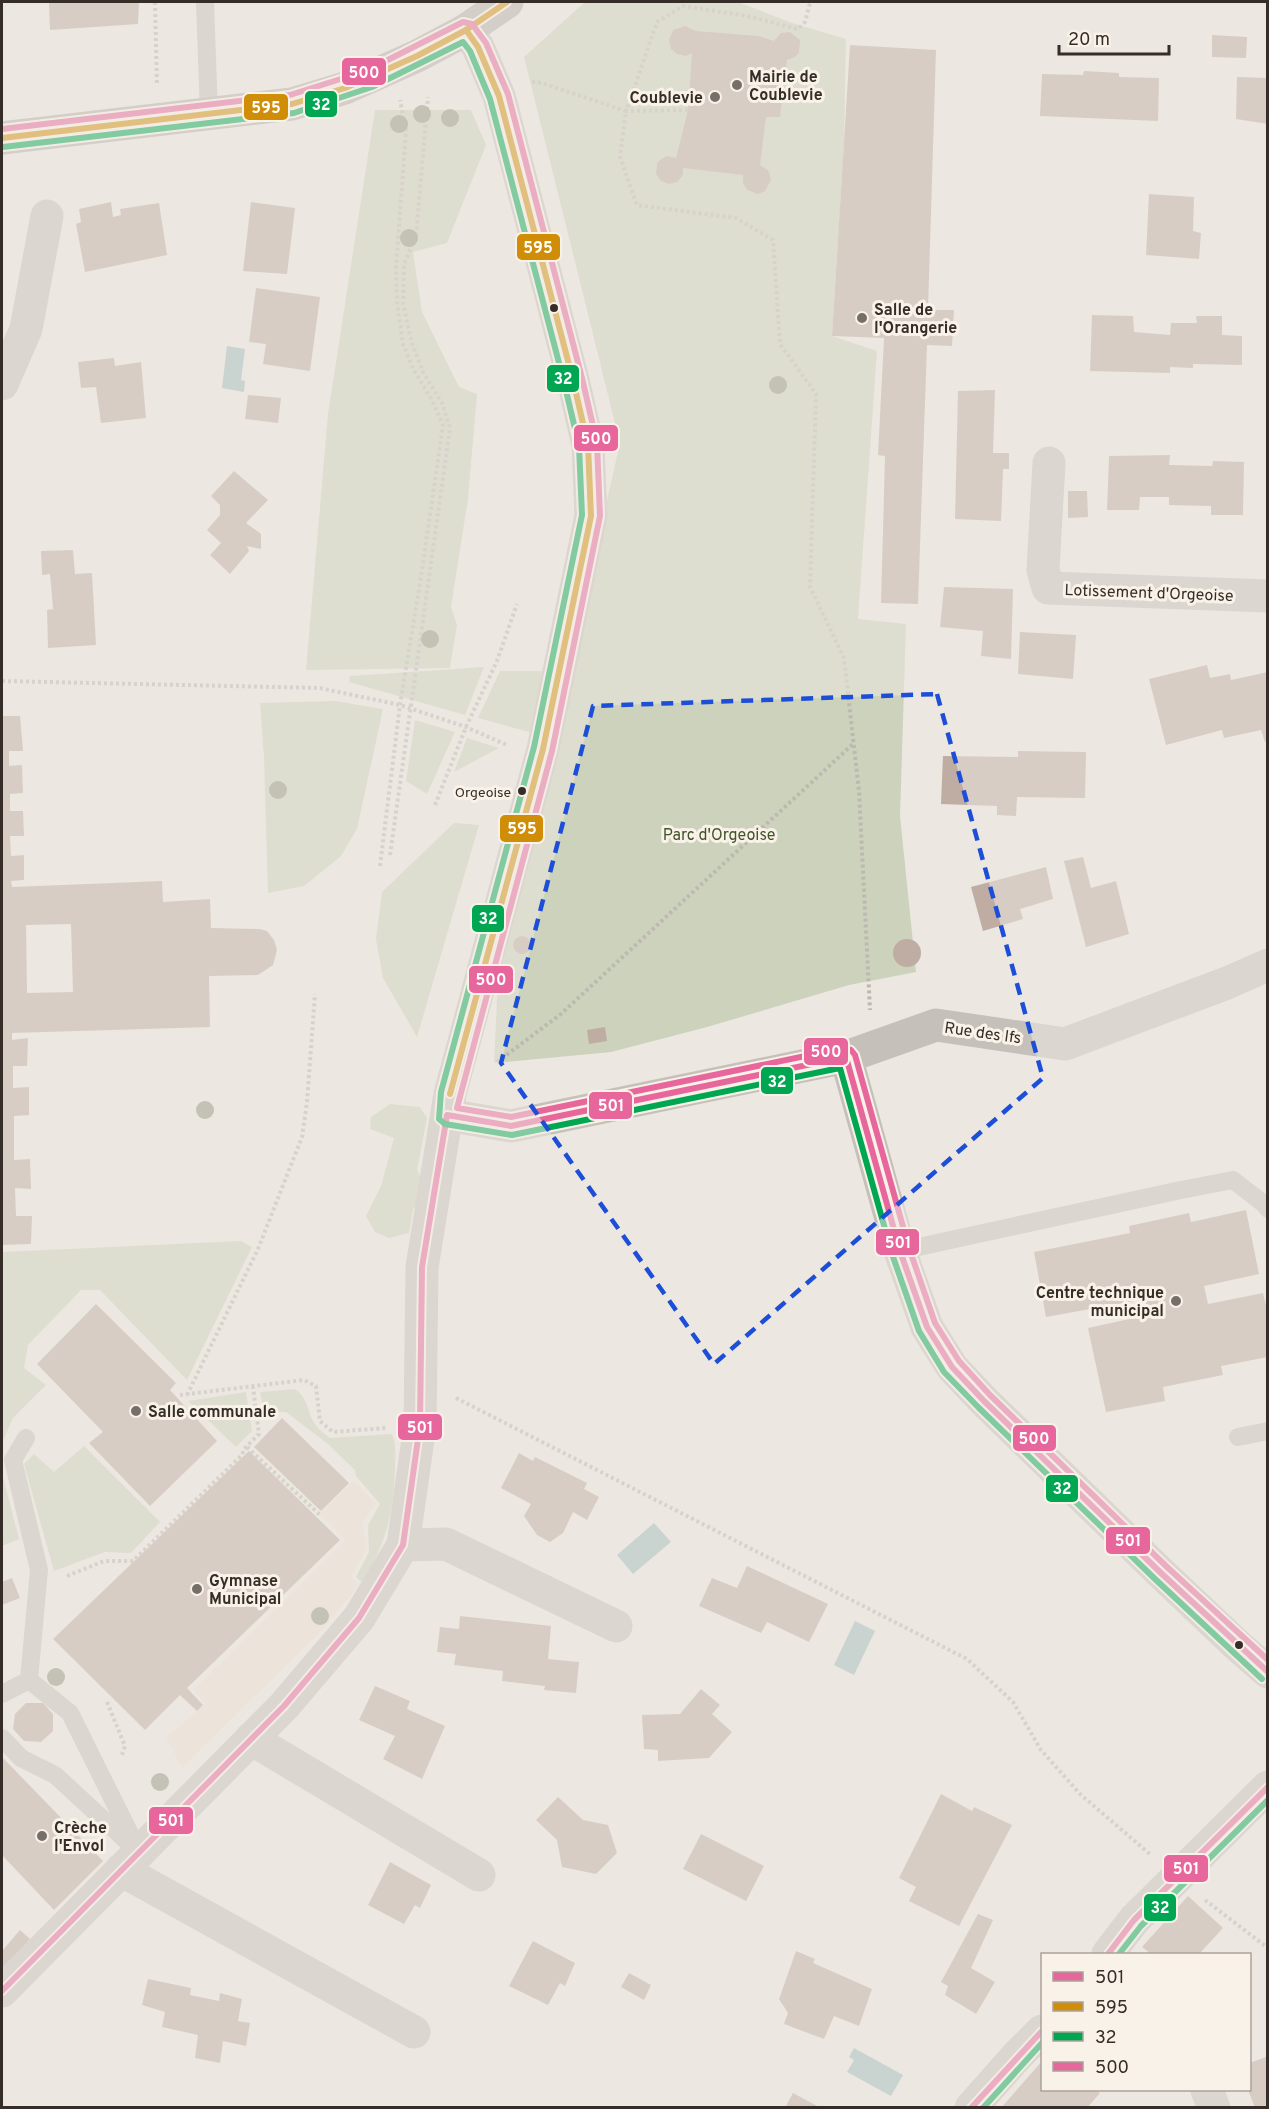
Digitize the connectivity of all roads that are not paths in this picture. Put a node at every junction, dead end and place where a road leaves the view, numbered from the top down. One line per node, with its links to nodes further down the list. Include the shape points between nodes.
1 (205, 2): 4 (lane)
2 (507, 2): 3 (main road)
3 (466, 30): 4 (main road, via 345,88 292,104); 12 (street, via 478,47 499,96 588,445 591,516 543,749)
4 (209, 113): 5 (main road)
5 (2, 138)
6 (47, 216): 7 (street, via 26,329)
7 (2, 384)
8 (1049, 463): 9 (street, Lotissement d'Orgeoise, via 1043,570 1048,588)
9 (1268, 596)
10 (1268, 965): 11 (street, Rue des Ifs, via 1065,1044 936,1025)
11 (846, 1058): 12 (street, Rue des Ifs, via 511,1126); 14 (street)
12 (447, 1114): 18 (street, via 422,1267 420,1425)
13 (1268, 1209): 14 (lane, via 1233,1180)
14 (900, 1251): 20 (street, via 927,1327 952,1367 1161,1574)
15 (1268, 1431): 16 (lane)
16 (1238, 1437)
17 (26, 1438): 21 (lane, via 13,1460 39,1570)
18 (403, 1545): 19 (street, via 446,1544); 24 (street, via 359,1618)
19 (616, 1626)
20 (1268, 1672)
21 (28, 1680): 22 (lane); 26 (lane, via 70,1713)
22 (2, 1694)
23 (2, 1738): 26 (lane, via 21,1758 55,1775)
24 (251, 1739): 26 (street); 27 (street)
25 (1268, 1787): 28 (street, via 1134,1920)
26 (130, 1861): 29 (street); 30 (street)
27 (479, 1875)
28 (1109, 1953)
29 (2, 1991)
30 (414, 2032)
31 (1041, 2032): 33 (street)
32 (1207, 2091): 34 (street)
33 (971, 2108)
34 (1214, 2108)

